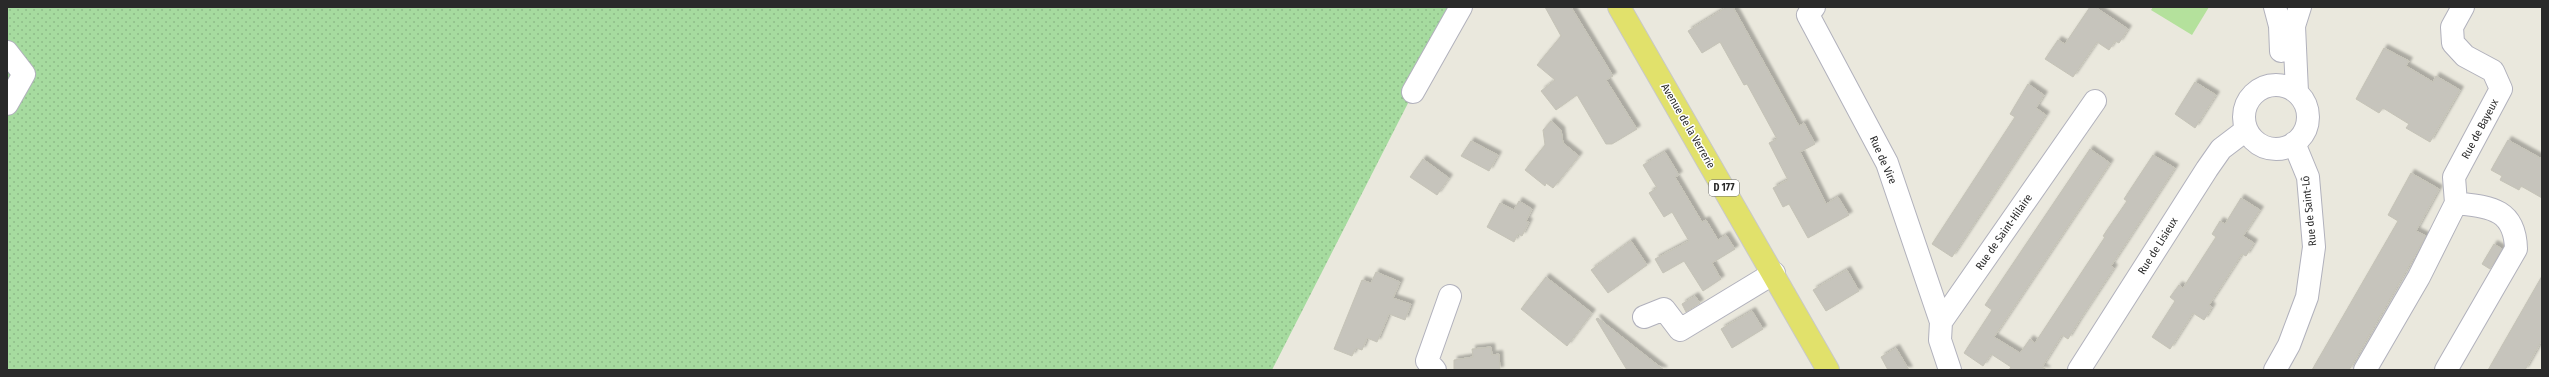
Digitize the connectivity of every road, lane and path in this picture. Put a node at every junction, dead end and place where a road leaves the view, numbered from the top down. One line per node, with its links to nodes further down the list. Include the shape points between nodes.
1 (1461, 7): 9 (street)
2 (1619, 7): 16 (main road, Avenue de la Verrerie / D 177)
3 (1814, 7): 19 (street, Rue de Vire, via 1808,15 1887,163)
4 (2275, 7): 8 (street, via 2280,26 2281,68)
5 (2300, 7): 10 (street, via 2294,26)
6 (2463, 7): 15 (street, Rue de Bayeux, via 2452,27 2453,43 2465,56 2493,71 2501,89 2454,177)
7 (7, 52): 12 (street, via 24,74)
8 (2268, 86): 10 (street, via 2288,87); 13 (street, via 2256,92 2247,102 2244,116)
9 (1413, 92)
10 (2297, 92): 14 (street, via 2307,109 2308,118 2306,128)
11 (2095, 100): 19 (street, Rue de Saint-Hilaire)
12 (7, 104)
13 (2246, 130): 14 (street, via 2257,142 2272,149 2284,148); 23 (street, Rue de Lisieux, via 2222,149 2207,169)
14 (2294, 143): 24 (street, Rue de Saint-Lô, via 2308,177 2314,247 2307,297 2289,345)
15 (2456, 203): 25 (street, via 2419,277); 26 (street, via 2498,212 2516,232 2516,249)
16 (1774, 273): 18 (street, via 1680,330 1664,309); 21 (main road, Avenue de la Verrerie / D 177)
17 (1450, 296): 20 (street, via 1427,361)
18 (1644, 317)
19 (1941, 322): 22 (street, via 1940,340)
20 (1435, 370)
21 (1828, 370)
22 (1950, 370)
23 (2079, 370)
24 (2275, 370)
25 (2365, 370)
26 (2446, 370)

